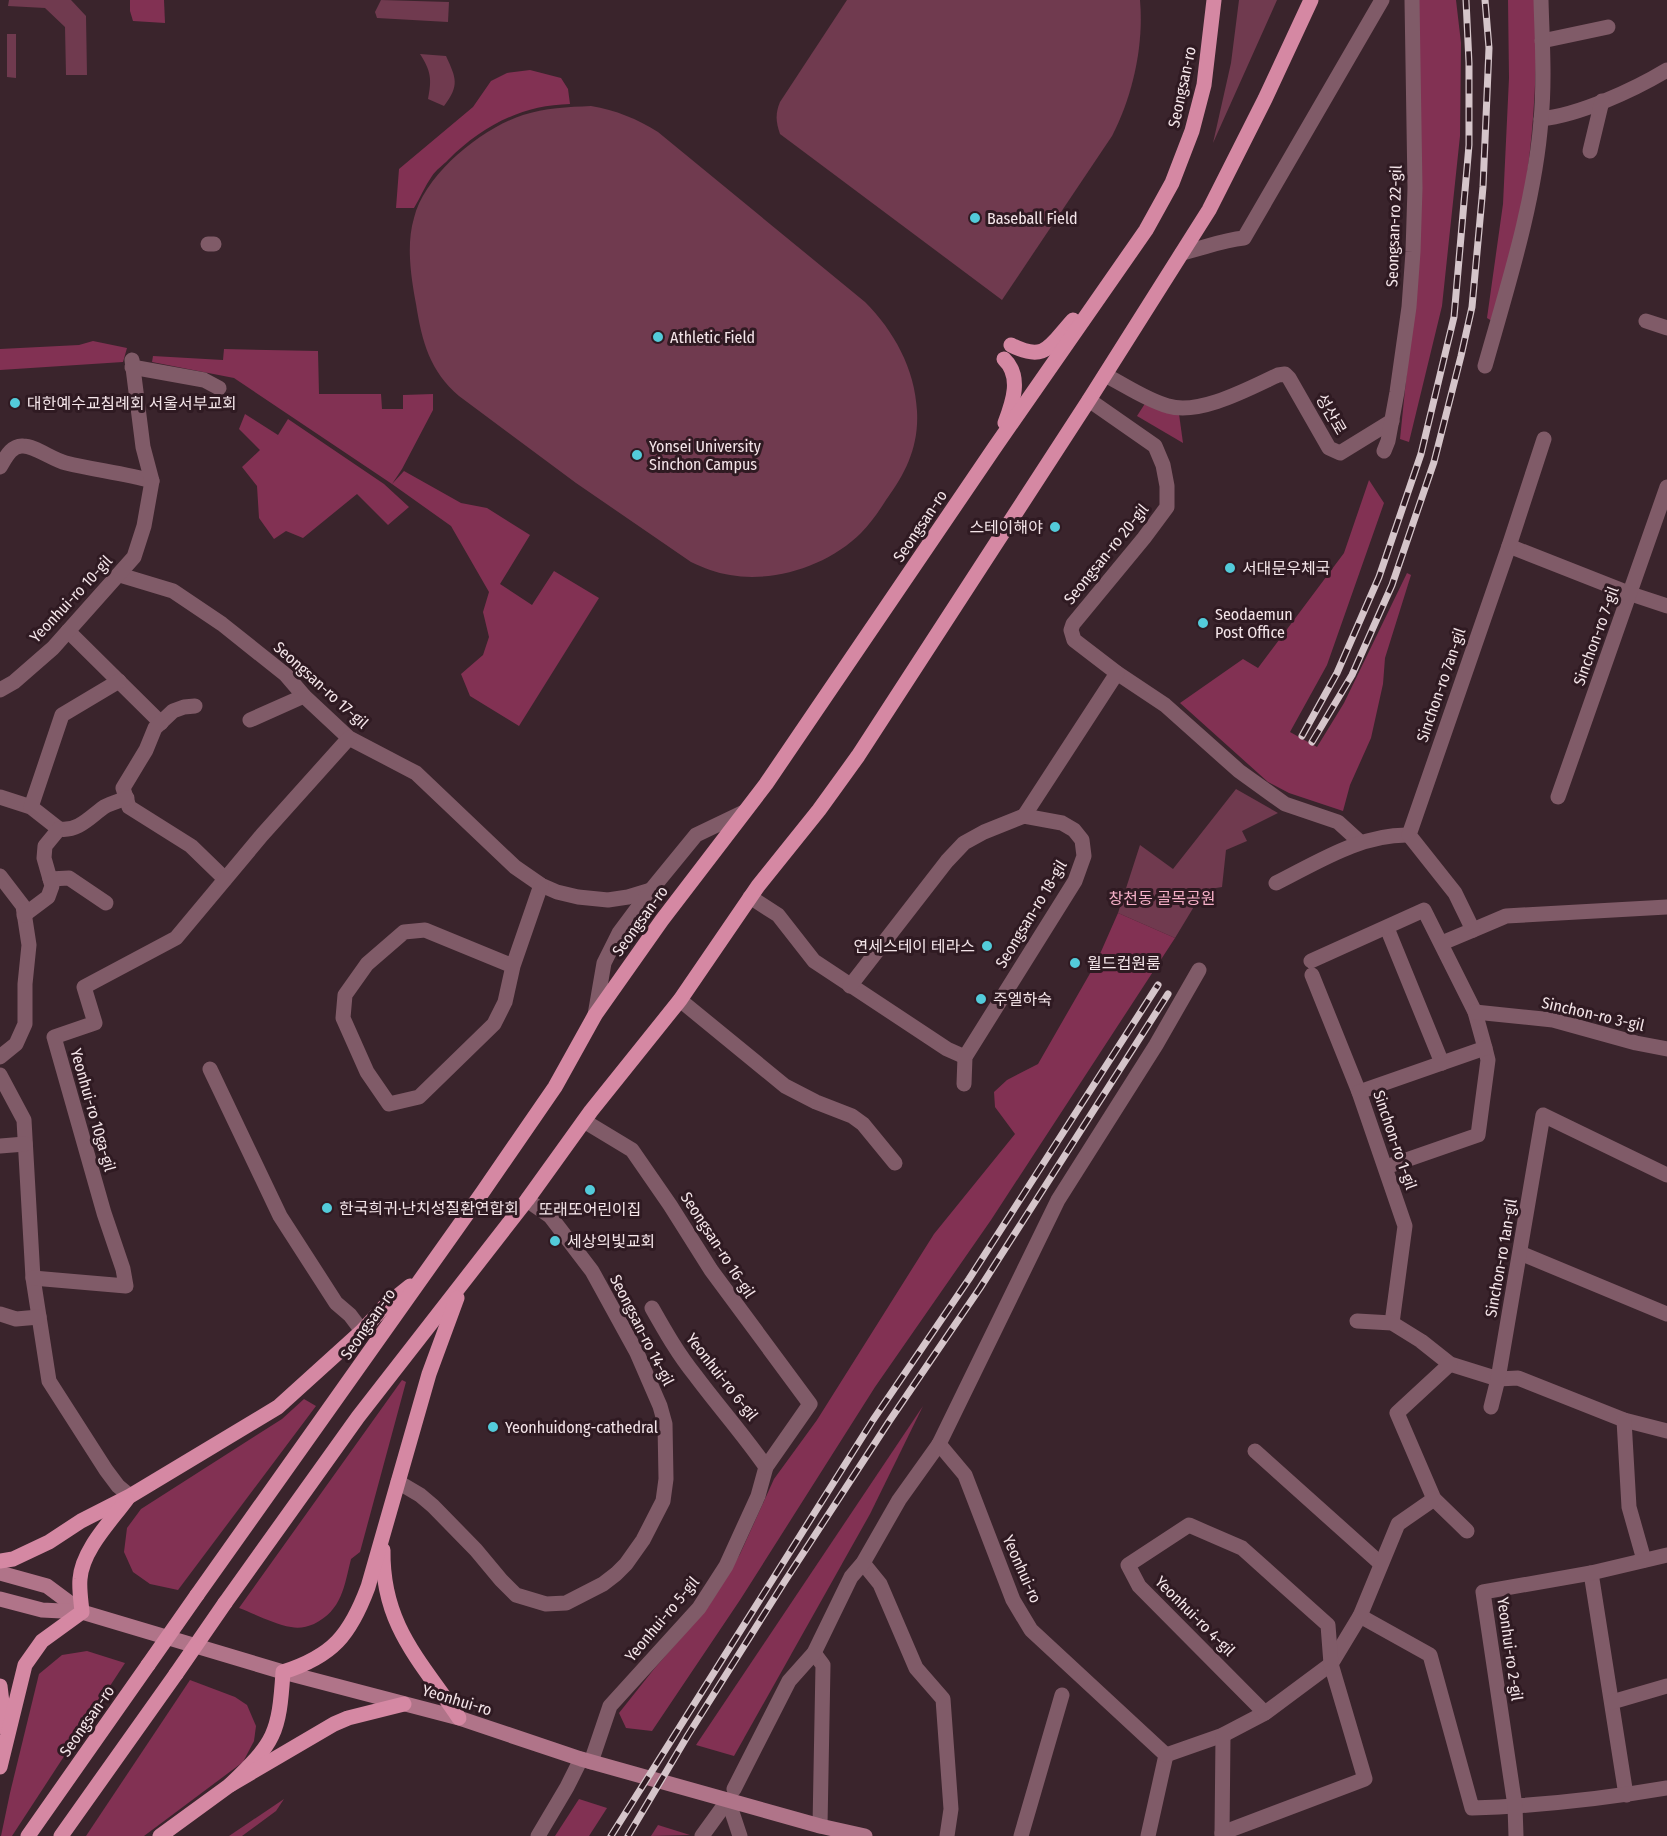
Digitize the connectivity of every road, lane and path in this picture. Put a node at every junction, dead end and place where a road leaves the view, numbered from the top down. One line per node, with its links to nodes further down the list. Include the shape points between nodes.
1 (1214, 0): 13 (main road, Seongsan-ro, via 1203,85 1192,131 1172,183)
2 (1311, 0): 12 (main road, via 1209,210)
3 (1382, 0): 12 (street, via 1244,238)
4 (1412, 0): 20 (street, Seongsan-ro 22-gil, via 1413,252)
5 (1541, 0): 7 (street)
6 (1608, 27): 7 (street)
7 (1542, 41): 10 (street)
8 (1667, 70): 9 (street)
9 (1602, 101): 10 (street); 11 (street)
10 (1541, 119): 16 (street, via 1520,238)
11 (1590, 151)
12 (1182, 252): 17 (main road)
13 (1108, 284): 22 (main road, Seongsan-ro); 22 (main road, via 1046,350 1033,354 1007,352 1014,373 1014,394)
14 (1646, 321): 15 (street)
15 (1667, 328)
16 (1485, 366)
17 (1105, 375): 19 (main road); 20 (street, via 1162,404 1179,408 1221,400 1285,374 1329,448 1336,453)
18 (219, 388): 25 (street, Yeonhui-ro 10-gil, via 204,380 132,364 143,447)
19 (1089, 400): 32 (street, Seongsan-ro 20-gil, via 1155,446 1167,486 1167,507 1156,524 1071,630 1074,640); 55 (main road, via 858,756)
20 (1392, 421): 23 (street, Seongsan-ro 22-gil)
21 (1544, 439): 27 (street, Sinchon-ro 7an-gil)
22 (995, 447): 44 (main road, Seongsan-ro)
23 (1384, 451)
24 (0, 467): 25 (street, via 8,453 24,446 64,463)
25 (152, 481): 28 (street, Yeonhui-ro 10-gil, via 134,557)
26 (1667, 488): 29 (street, Sinchon-ro 7-gil)
27 (1509, 546): 29 (street); 47 (street, Sinchon-ro 7an-gil)
28 (120, 575): 31 (street, Yeonhui-ro 10-gil); 35 (street, Seongsan-ro 17-gil, via 172,591 272,662)
29 (1630, 594): 30 (street); 40 (street, Sinchon-ro 7-gil)
30 (1667, 606)
31 (68, 631): 33 (street); 34 (street, Yeonhui-ro 10-gil, via 14,682)
32 (1117, 673): 45 (street); 48 (street, Seongsan-ro 20-gil, via 1165,705 1239,771 1285,804 1338,822)
33 (119, 681): 38 (street); 43 (street, via 62,716)
34 (0, 690)
35 (304, 696): 37 (street); 39 (street, Seongsan-ro 17-gil)
36 (189, 706): 38 (street, via 173,711)
37 (250, 720)
38 (161, 723): 42 (street, via 123,788)
39 (349, 738): 51 (street, Yeonhui-ro 10ga-gil); 53 (street, Seongsan-ro 17-gil, via 416,773 515,867)
40 (1558, 796)
41 (0, 797): 43 (street)
42 (127, 798): 46 (street, via 106,806 83,824); 51 (street, via 129,807 190,846)
43 (31, 807): 46 (street)
44 (744, 812): 54 (street, via 696,835); 67 (main road, Seongsan-ro)
45 (1024, 816): 64 (street, via 964,843); 71 (street, Seongsan-ro 18-gil, via 1062,823 1074,830 1082,840 1084,856 1075,881)
46 (59, 829): 50 (street, via 45,846)
47 (1409, 835): 48 (street); 60 (street, via 1455,893)
48 (1360, 842): 52 (street)
49 (0, 876): 58 (street, via 23,906)
50 (50, 879): 56 (street, via 69,878); 58 (street, via 48,897)
51 (225, 879): 86 (street, Yeonhui-ro 10ga-gil, via 176,938 84,987 95,1023 54,1037 126,1286)
52 (1276, 882)
53 (542, 885): 54 (street, Seongsan-ro 17-gil, via 578,897 608,900); 62 (street)
54 (651, 890): 67 (street, via 619,933 604,963)
55 (750, 897): 64 (street, via 778,915 814,961); 65 (main road)
56 (106, 903)
57 (1667, 907): 60 (street, via 1506,916)
58 (24, 915): 70 (street, via 29,945 25,1024 16,1044)
59 (1387, 928): 61 (street, via 1424,909); 72 (street); 76 (street, Sinchon-ro 1-gil, via 1312,968)
60 (1473, 930): 61 (street)
61 (1442, 943): 66 (street)
62 (513, 966): 62 (street, via 505,1002 494,1024 419,1097 389,1104 367,1072 343,1018 345,995 367,964 404,933 425,930)
63 (1198, 970): 101 (street, via 1156,1045 1058,1200)
64 (850, 986): 71 (street)
65 (680, 1000): 77 (main road); 80 (street, via 785,1086 863,1124)
66 (1475, 1012): 68 (street); 69 (street, Sinchon-ro 3-gil, via 1553,1020)
67 (594, 1015): 85 (main road, Seongsan-ro, via 555,1087)
68 (1485, 1048): 72 (street); 81 (street, via 1488,1060 1478,1135)
69 (1667, 1049)
70 (0, 1057)
71 (965, 1057): 75 (street, Seongsan-ro 18-gil)
72 (1442, 1063): 76 (street)
73 (210, 1070): 94 (street, Seongsan-ro, via 280,1216 336,1303)
74 (0, 1075): 78 (street, via 24,1120)
75 (964, 1084)
76 (1359, 1092): 81 (street, Sinchon-ro 1-gil)
77 (584, 1120): 83 (main road); 97 (street, Seongsan-ro 16-gil, via 632,1150 711,1270)
78 (25, 1144): 79 (street); 86 (street)
79 (0, 1146)
80 (895, 1163)
81 (1386, 1167): 93 (street, Sinchon-ro 1-gil, via 1405,1226)
82 (1667, 1174): 84 (street, Sinchon-ro 1an-gil, via 1544,1115)
83 (527, 1200): 87 (main road); 104 (street, Seongsan-ro 14-gil, via 550,1216 592,1271 637,1353 660,1406 665,1424 666,1479 659,1510 643,1540 616,1574 566,1603 546,1605 516,1595 433,1506)
84 (1520, 1253): 90 (street); 96 (street, Sinchon-ro 1an-gil)
85 (425, 1274): 94 (main road); 141 (main road, Seongsan-ro, bridge)
86 (33, 1278): 91 (street)
87 (462, 1284): 104 (main road, via 429,1374); 142 (main road, bridge, via 358,1417)
88 (651, 1308): 103 (street, Yeonhui-ro 6-gil, via 694,1375)
89 (0, 1314): 91 (street, via 16,1319)
90 (1667, 1314)
91 (39, 1317): 105 (street, via 50,1381 106,1470)
92 (1357, 1321): 93 (street)
93 (1392, 1323): 95 (street)
94 (362, 1331): 105 (main road, via 278,1407)
95 (1450, 1364): 96 (street); 106 (street, via 1397,1413)
96 (1498, 1379): 98 (street, Sinchon-ro 1an-gil); 99 (street, via 1518,1378)
97 (810, 1404): 103 (street, Yeonhui-ro 5-gil)
98 (1491, 1407)
99 (1624, 1420): 100 (street); 110 (street, via 1629,1507)
100 (1667, 1431)
101 (939, 1444): 112 (street, via 899,1500); 131 (street, Yeonhui-ro, via 965,1475 1008,1590 1031,1630)
102 (1255, 1451): 113 (street)
103 (766, 1467): 132 (street, Yeonhui-ro 5-gil, via 758,1496 726,1566 699,1608 610,1706)
104 (398, 1482): 107 (main road)
105 (130, 1496): 111 (main road, via 41,1546); 117 (main road, via 89,1552 80,1578)
106 (1434, 1499): 108 (street); 113 (street, via 1398,1524)
107 (384, 1529): 121 (main road, via 368,1587 346,1632 308,1664); 128 (main road, via 385,1589 391,1610 414,1655)
108 (1467, 1531)
109 (1667, 1555): 110 (street, Yeonhui-ro 2-gil)
110 (1644, 1560): 115 (street, Yeonhui-ro 2-gil)
111 (0, 1561)
112 (863, 1563): 119 (street, via 851,1577); 148 (street, via 880,1584 916,1668 943,1699 951,1809)
113 (1381, 1563): 118 (street)
114 (0, 1573): 117 (main road, Yeonhui-ro, via 46,1586)
115 (1591, 1573): 125 (street); 138 (street, Yeonhui-ro 2-gil, via 1483,1592)
116 (0, 1599): 117 (main road, Yeonhui-ro, via 42,1610)
117 (82, 1612): 121 (main road, Yeonhui-ro); 130 (main road, via 42,1641 26,1665)
118 (1360, 1616): 120 (street); 138 (street, via 1430,1654 1472,1808)
119 (814, 1653): 136 (street, via 789,1681); 139 (street, via 823,1665)
120 (1332, 1664): 127 (street); 127 (street, Yeonhui-ro 4-gil, via 1328,1625 1242,1548 1189,1525 1128,1565 1139,1586); 140 (street, Yeonhui-ro 4-gil, via 1365,1779)
121 (283, 1672): 126 (main road, Yeonhui-ro); 134 (main road, via 276,1729 259,1758)
122 (0, 1686): 130 (main road)
123 (1667, 1686): 125 (street)
124 (1062, 1695): 149 (street)
125 (1612, 1701): 137 (street)
126 (404, 1704): 128 (main road, Yeonhui-ro); 134 (main road, via 334,1724)
127 (1265, 1713): 129 (street)
128 (459, 1718): 132 (main road, Yeonhui-ro)
129 (1223, 1735): 131 (street); 140 (street, Yeonhui-ro 4-gil)
130 (6, 1746): 133 (main road)
131 (1166, 1755): 150 (street)
132 (586, 1760): 136 (main road, Yeonhui-ro); 144 (street, Yeonhui-ro 5-gil)
133 (0, 1767)
134 (230, 1785): 143 (main road)
135 (1667, 1788): 137 (street)
136 (731, 1795): 139 (main road, Yeonhui-ro); 145 (street); 146 (street)
137 (1626, 1795): 138 (street)
138 (1515, 1806): 151 (street, Yeonhui-ro 2-gil)
139 (820, 1826): 147 (main road, Yeonhui-ro)
140 (1222, 1835)
141 (28, 1836)
142 (61, 1836)
143 (160, 1836)
144 (538, 1836)
145 (702, 1836)
146 (740, 1836)
147 (865, 1836)
148 (947, 1836)
149 (1021, 1836)
150 (1148, 1836)
151 (1516, 1836)

